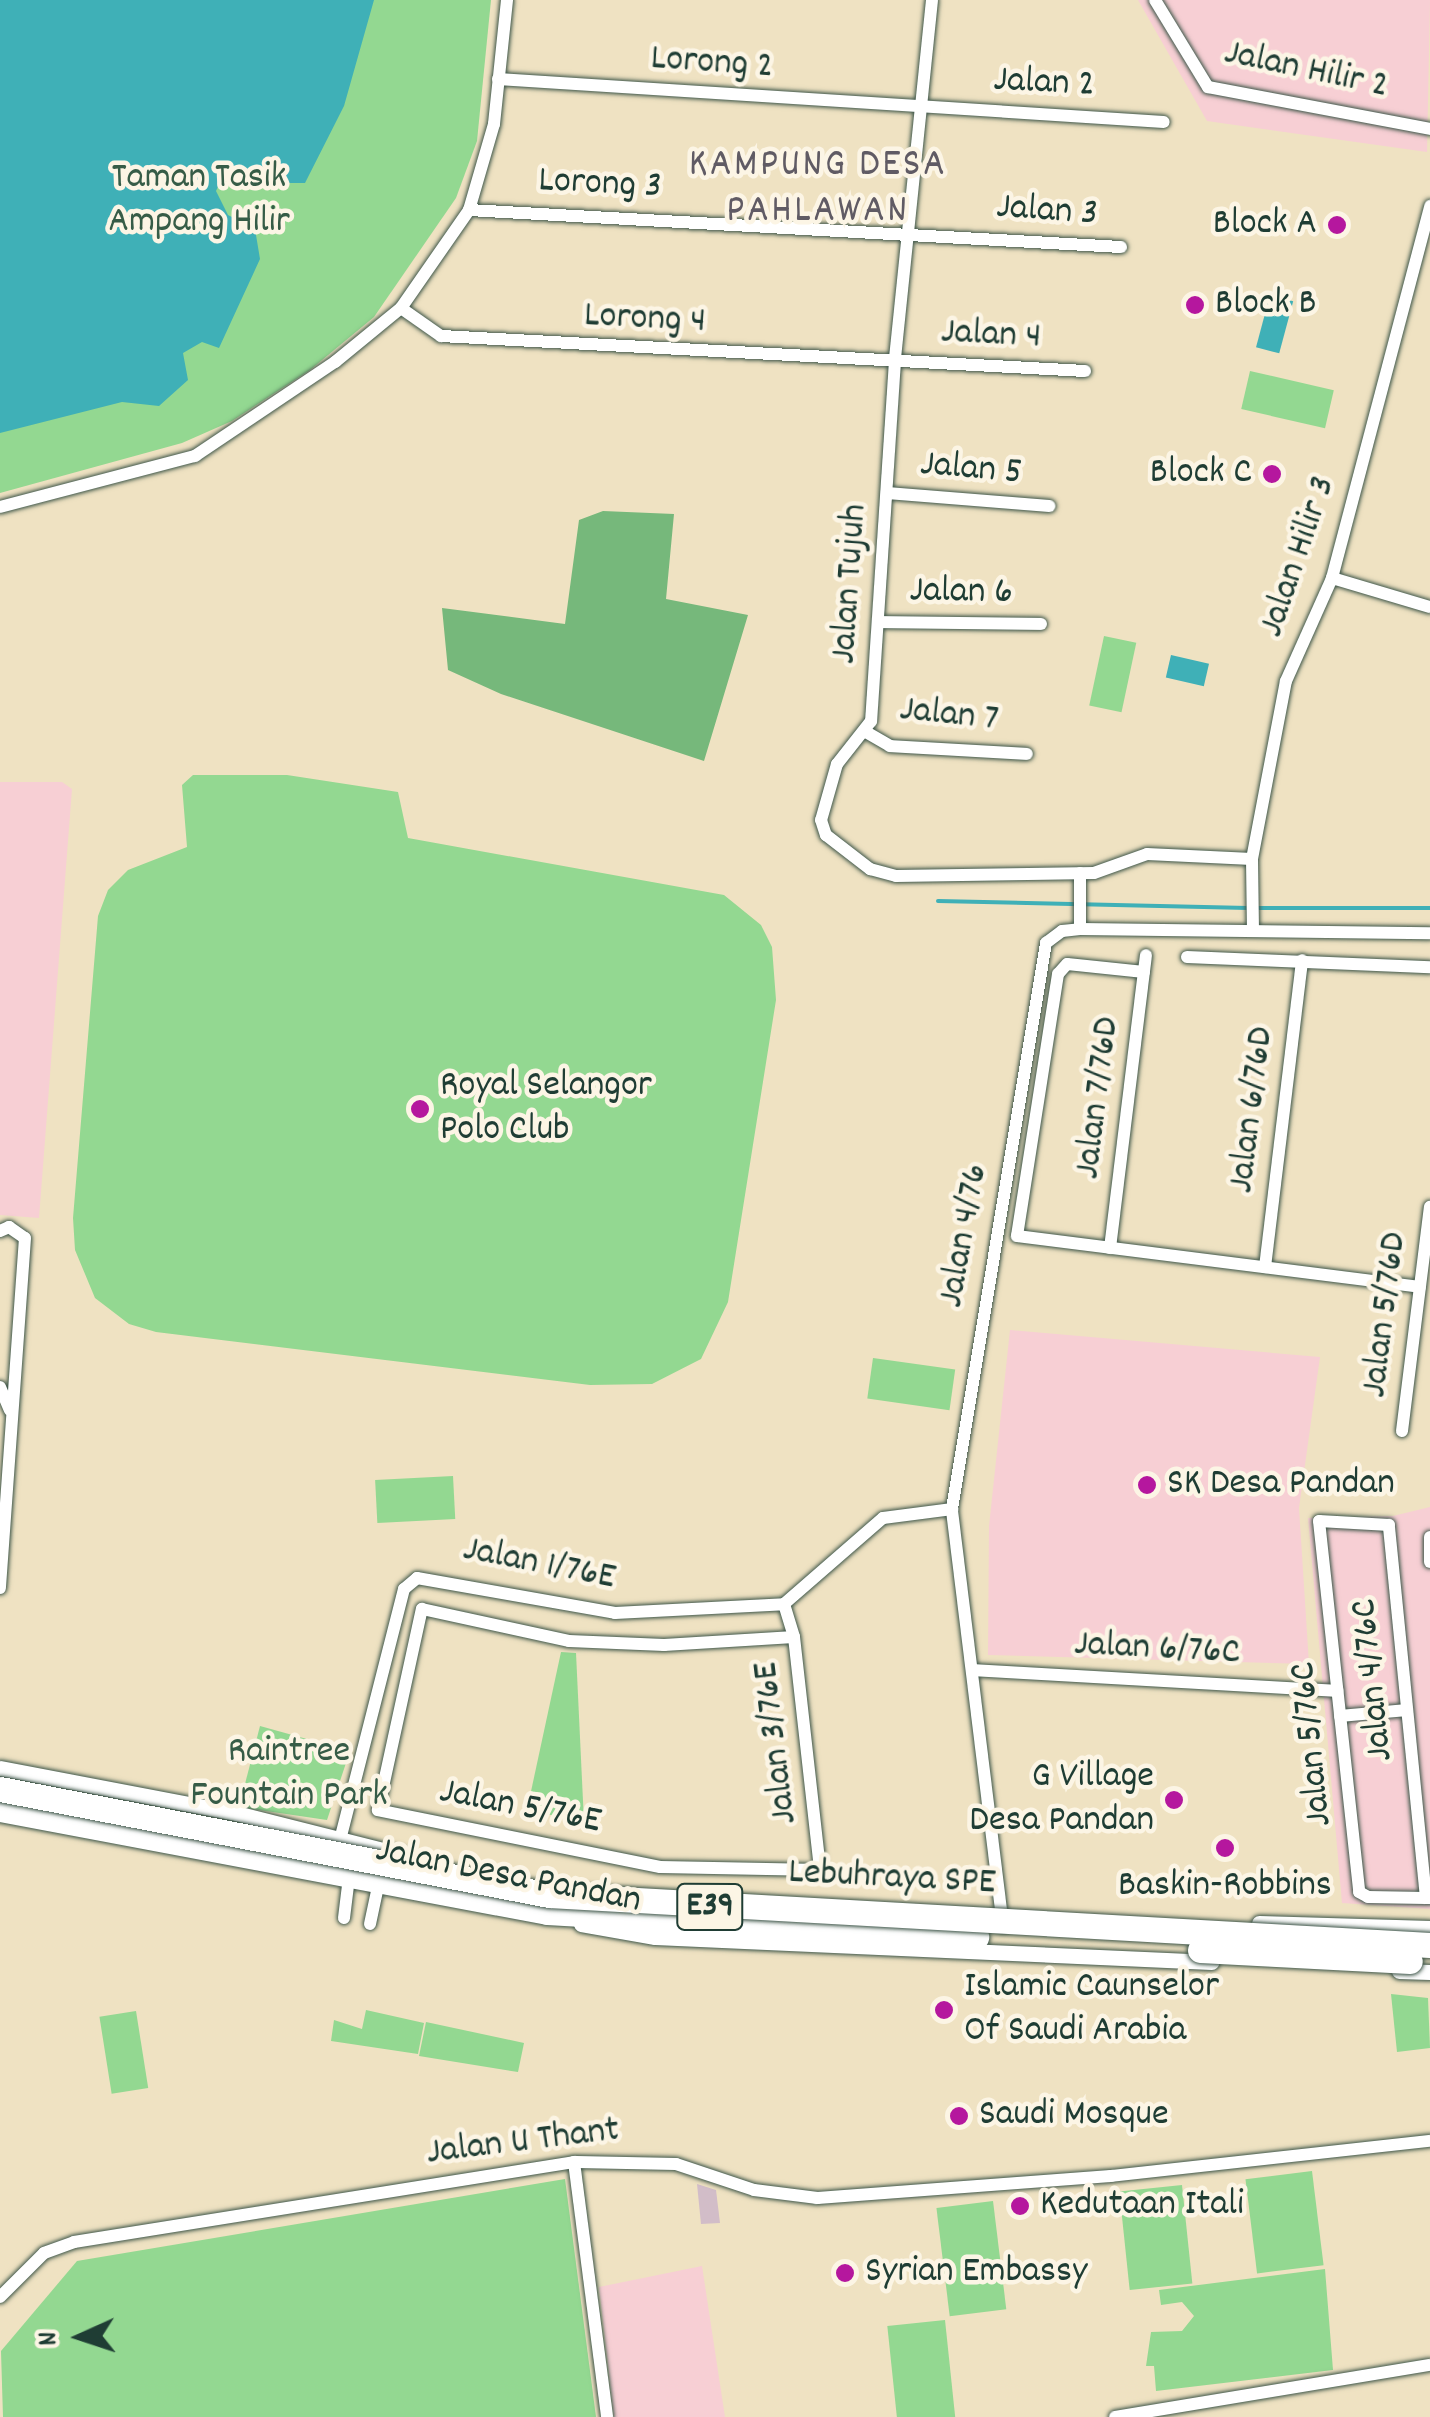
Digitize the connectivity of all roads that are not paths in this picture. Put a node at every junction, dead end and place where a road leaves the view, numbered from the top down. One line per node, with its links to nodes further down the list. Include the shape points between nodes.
1 (506, 0): 4 (street)
2 (932, 0): 5 (street, Jalan Tujuh)
3 (1155, 0): 7 (street, Jalan Hilir 2, via 1208,87)
4 (498, 80): 5 (street, Lorong 2); 9 (street)
5 (922, 107): 6 (street, Jalan 2); 10 (street, Jalan Tujuh)
6 (1164, 122)
7 (1430, 128)
8 (1430, 206): 18 (street, Jalan Hilir 3)
9 (470, 210): 10 (street, Lorong 3); 12 (street)
10 (908, 233): 11 (street, Jalan 3); 13 (street, Jalan Tujuh)
11 (1122, 247)
12 (400, 308): 13 (street, Lorong 4, via 442,336); 17 (street, via 274,406 196,456)
13 (895, 361): 14 (street, Jalan 4); 15 (street, Jalan Tujuh)
14 (1084, 372)
15 (887, 494): 16 (street, Jalan 5); 20 (street, Jalan Tujuh)
16 (1049, 506)
17 (0, 508)
18 (1332, 578): 19 (street); 24 (street, Jalan Hilir 3, via 1286,681)
19 (1430, 608)
20 (879, 622): 21 (street, Jalan 6); 22 (street, Jalan Tujuh)
21 (1041, 624)
22 (866, 732): 23 (street, Jalan 7, via 890,746); 25 (street, via 836,764 821,820 826,834 870,869 896,876)
23 (1028, 754)
24 (1252, 859): 25 (street, via 1147,854); 27 (street, Jalan Hilir 3)
25 (1080, 873): 26 (street)
26 (1080, 929): 27 (street); 42 (street, Jalan 4/76, via 1053,935 1040,967)
27 (1253, 931): 28 (street)
28 (1430, 932)
29 (1146, 955): 33 (street, Jalan 7/76D)
30 (1187, 957): 31 (street)
31 (1302, 960): 32 (street); 37 (street, Jalan 6/76D)
32 (1430, 967)
33 (1144, 972): 36 (street, Jalan 7/76D); 36 (street, via 1067,964 1058,974 1017,1236)
34 (1430, 1207): 38 (street, Jalan 5/76D)
35 (0, 1231): 40 (street, via 14,1229 25,1238)
36 (1110, 1248): 37 (street)
37 (1265, 1268): 38 (street)
38 (1420, 1287): 41 (street, Jalan 5/76D)
39 (0, 1387): 40 (street)
40 (11, 1413): 46 (street)
41 (1402, 1431)
42 (952, 1509): 47 (street, via 883,1518); 49 (street, Jalan 4/76)
43 (1319, 1521): 50 (street, Jalan 5/76C); 51 (street, Jalan 4/76C, via 1389,1526)
44 (1430, 1537): 45 (street)
45 (1430, 1562)
46 (0, 1588)
47 (784, 1604): 48 (street, Jalan 3/76E); 56 (street, Jalan 1/76E, via 615,1613 417,1578 404,1589)
48 (794, 1637): 57 (street, Jalan 3/76E, via 822,1861); 57 (street, Jalan 5/76E, via 664,1646 569,1641 421,1609 381,1812 660,1866)
49 (973, 1670): 50 (street, Jalan 6/76C); 62 (street, Jalan 4/76)
50 (1337, 1690): 52 (street, Jalan 5/76C)
51 (1407, 1710): 52 (street); 61 (street, Jalan 4/76C)
52 (1340, 1716): 61 (street, Jalan 5/76C, via 1359,1892)
53 (0, 1768): 56 (street, Jalan Desa Pandan)
54 (0, 1790): 67 (highway, Lebuhraya SPE / E39, bridge, via 549,1895)
55 (0, 1812): 58 (street, Jalan Desa Pandan); 70 (highway, Lebuhraya SPE / E39, bridge, via 547,1912)
56 (340, 1840): 59 (street, Jalan Desa Pandan)
57 (813, 1872)
58 (349, 1880): 60 (street, Jalan Desa Pandan); 63 (street)
59 (518, 1880): 62 (street, Jalan Desa Pandan, via 659,1898); 66 (street, Jalan Desa Pandan, via 689,1912)
60 (378, 1885): 64 (street); 68 (street, Jalan Desa Pandan, via 655,1937)
61 (1428, 1898)
62 (1002, 1909): 65 (street, Jalan Desa Pandan); 66 (street, Jalan 4/76)
63 (344, 1918)
64 (370, 1924)
65 (1430, 1928)
66 (1003, 1933): 67 (street, Jalan Desa Pandan); 68 (street, via 989,1949); 69 (street, via 1008,1947)
67 (1430, 1948)
68 (923, 1950): 69 (street, Jalan Desa Pandan)
69 (1098, 1957): 71 (street, Jalan Desa Pandan)
70 (1430, 1962)
71 (1430, 1972)
72 (1430, 2141): 73 (street, Jalan U Thant, via 1111,2176 817,2198 754,2190 676,2164)
73 (574, 2162): 74 (street, Jalan U Thant, via 74,2242 44,2253); 76 (street)
74 (0, 2297)
75 (1430, 2364): 77 (street)
76 (606, 2417)
77 (1115, 2417)

